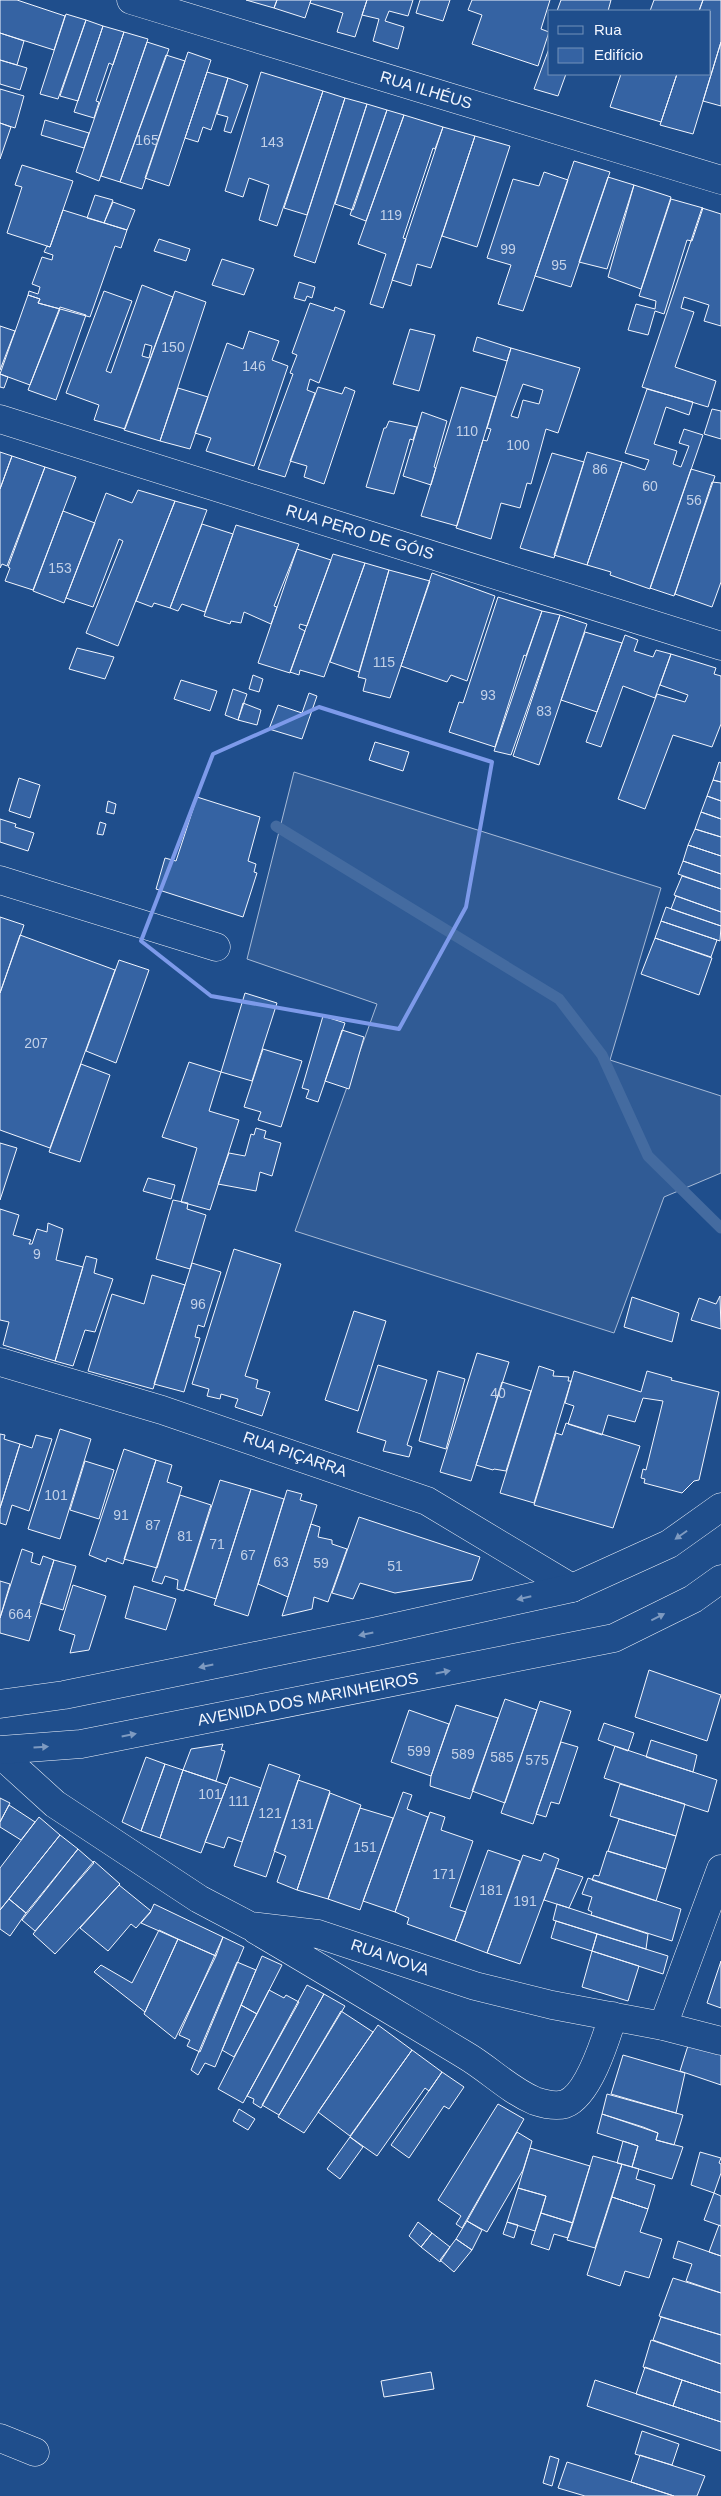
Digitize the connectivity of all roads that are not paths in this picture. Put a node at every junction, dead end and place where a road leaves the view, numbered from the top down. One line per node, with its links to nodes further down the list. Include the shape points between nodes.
1 (131, 0): 2 (street, RUA ILHÉUS)
2 (721, 180)
3 (0, 419): 4 (street, RUA PERO DE GÓIS)
4 (721, 646)
5 (0, 880): 6 (street)
6 (216, 947)
7 (0, 1362): 10 (street, RUA PIÇARRA, via 206,1425 427,1501)
8 (721, 1507): 10 (street, one-way to 10, via 669,1544)
9 (721, 1580): 12 (street, AVENIDA DOS MARINHEIROS, one-way to 9, via 81,1744 614,1638 693,1599)
10 (572, 1588): 11 (street, one-way to 11, via 93,1690)
11 (0, 1704)
12 (0, 1750)
13 (0, 1754): 15 (street, RUA NOVA, via 55,1804 199,1899)
14 (721, 1869): 17 (street)
15 (250, 1926): 16 (street, RUA NOVA, via 318,1934 475,1986); 16 (street, via 468,2057 516,2091 552,2106 565,2104 577,2096 602,2050)
16 (614, 2016): 17 (street, RUA NOVA)
17 (663, 2026): 18 (street, RUA NOVA)
18 (721, 2041)
19 (0, 2438): 20 (street)
20 (35, 2452)

